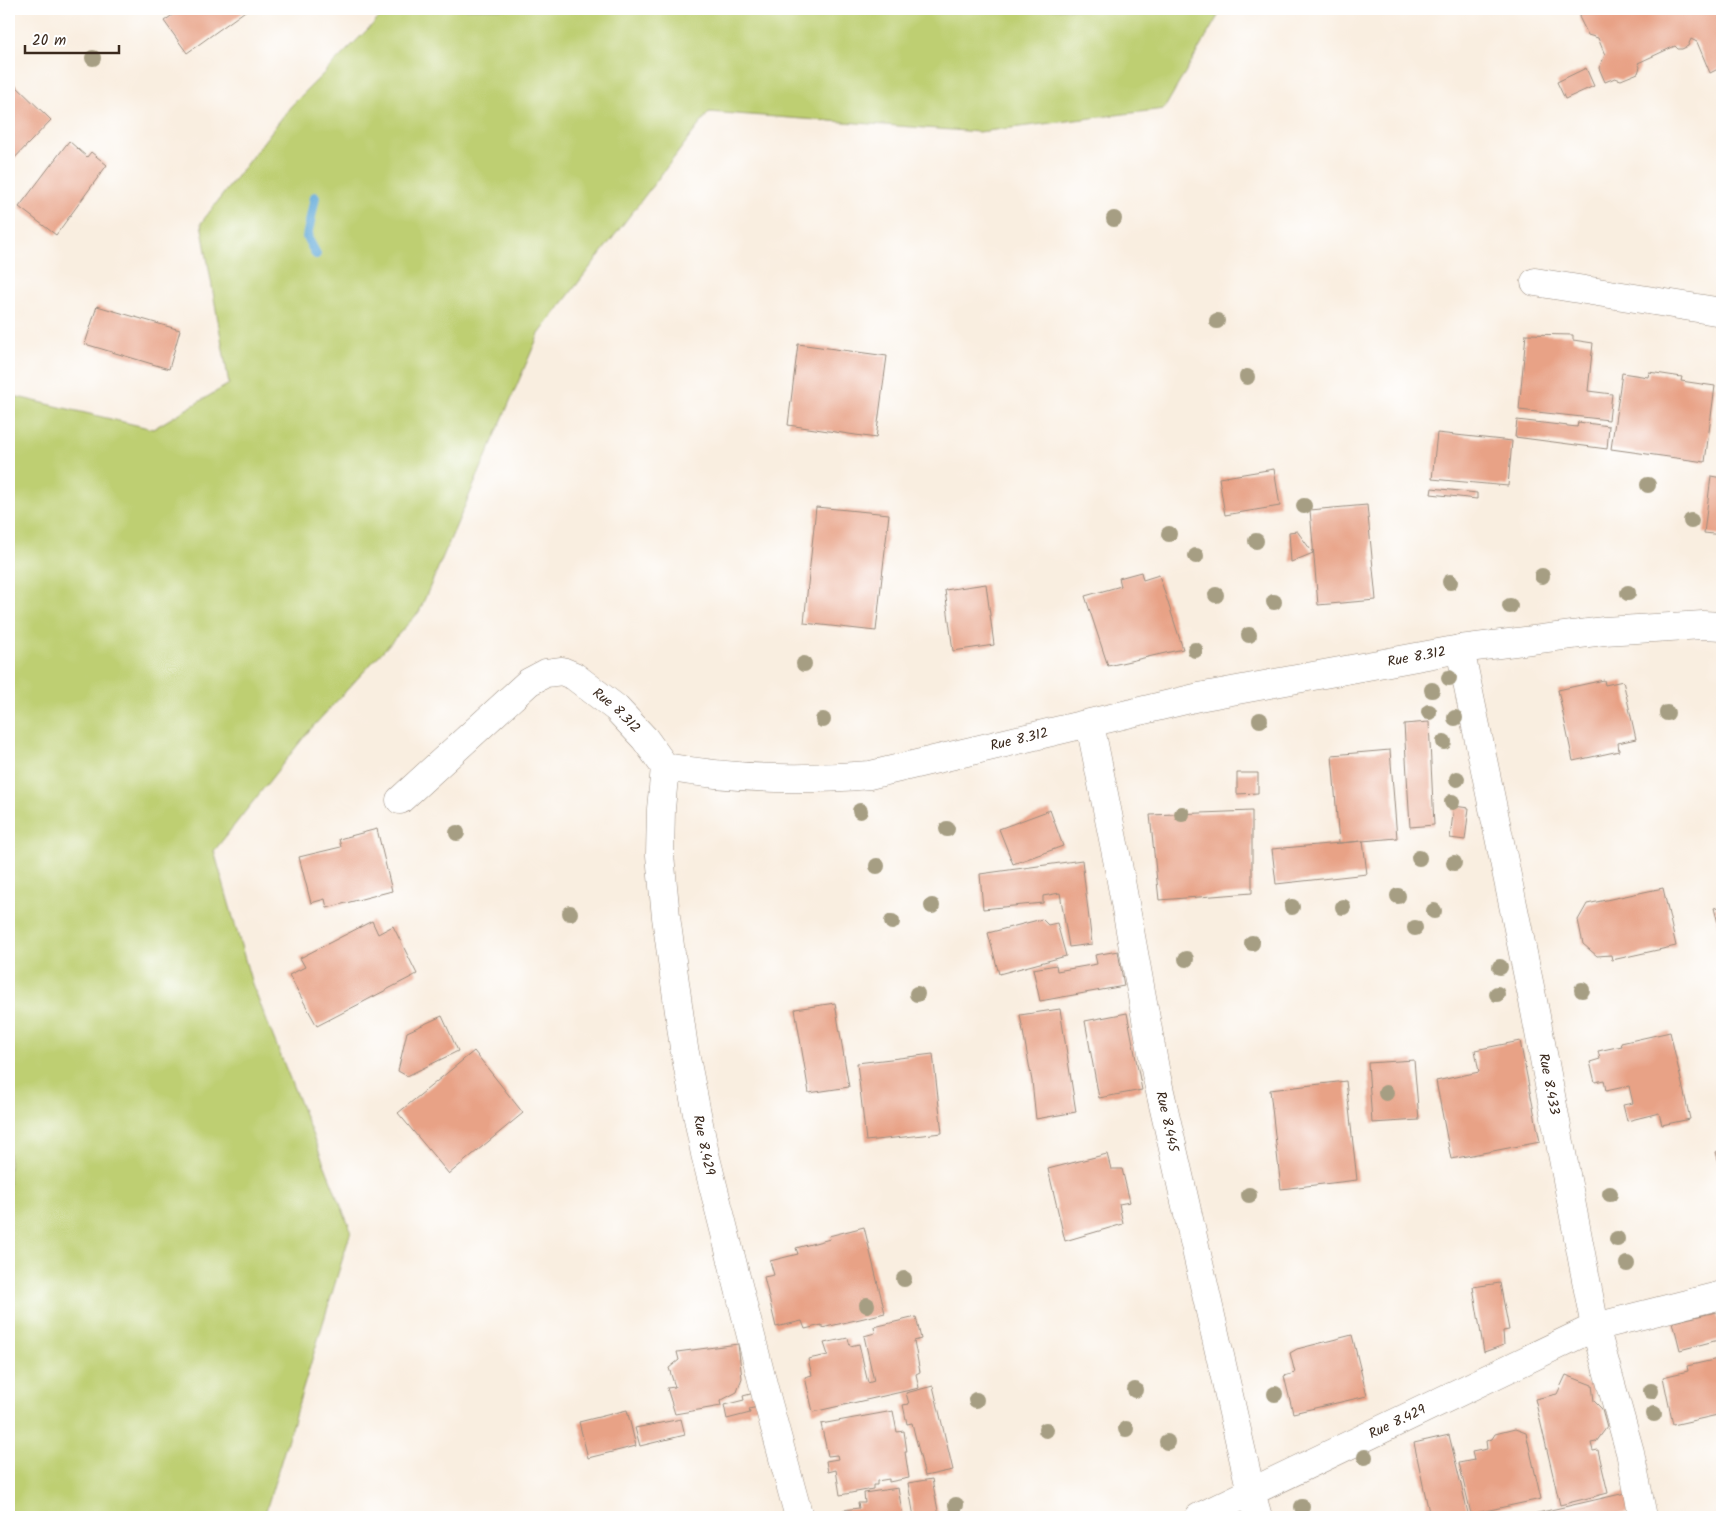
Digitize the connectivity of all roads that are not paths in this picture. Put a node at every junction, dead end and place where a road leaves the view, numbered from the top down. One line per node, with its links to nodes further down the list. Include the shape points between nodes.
1 (1536, 282): 2 (street)
2 (1722, 312)
3 (1722, 626): 4 (street, Rue 8.312, via 1604,630)
4 (1460, 649): 5 (street, Rue 8.312, via 1200,697); 9 (street, Rue 8.433, via 1534,1006)
5 (1090, 724): 6 (street, Rue 8.312, via 870,775 774,778); 10 (street, Rue 8.445, via 1156,1074)
6 (666, 767): 7 (street, Rue 8.312, via 616,708 574,676 562,671 546,673 529,682); 11 (street, Rue 8.429, via 660,855 684,1048 706,1154)
7 (400, 800)
8 (1722, 1295): 9 (street, Rue 8.429)
9 (1595, 1327): 10 (street, Rue 8.429); 13 (street, Rue 8.433, via 1630,1452)
10 (1255, 1505): 12 (street, Rue 8.429)
11 (799, 1517)
12 (1199, 1517)
13 (1643, 1517)

